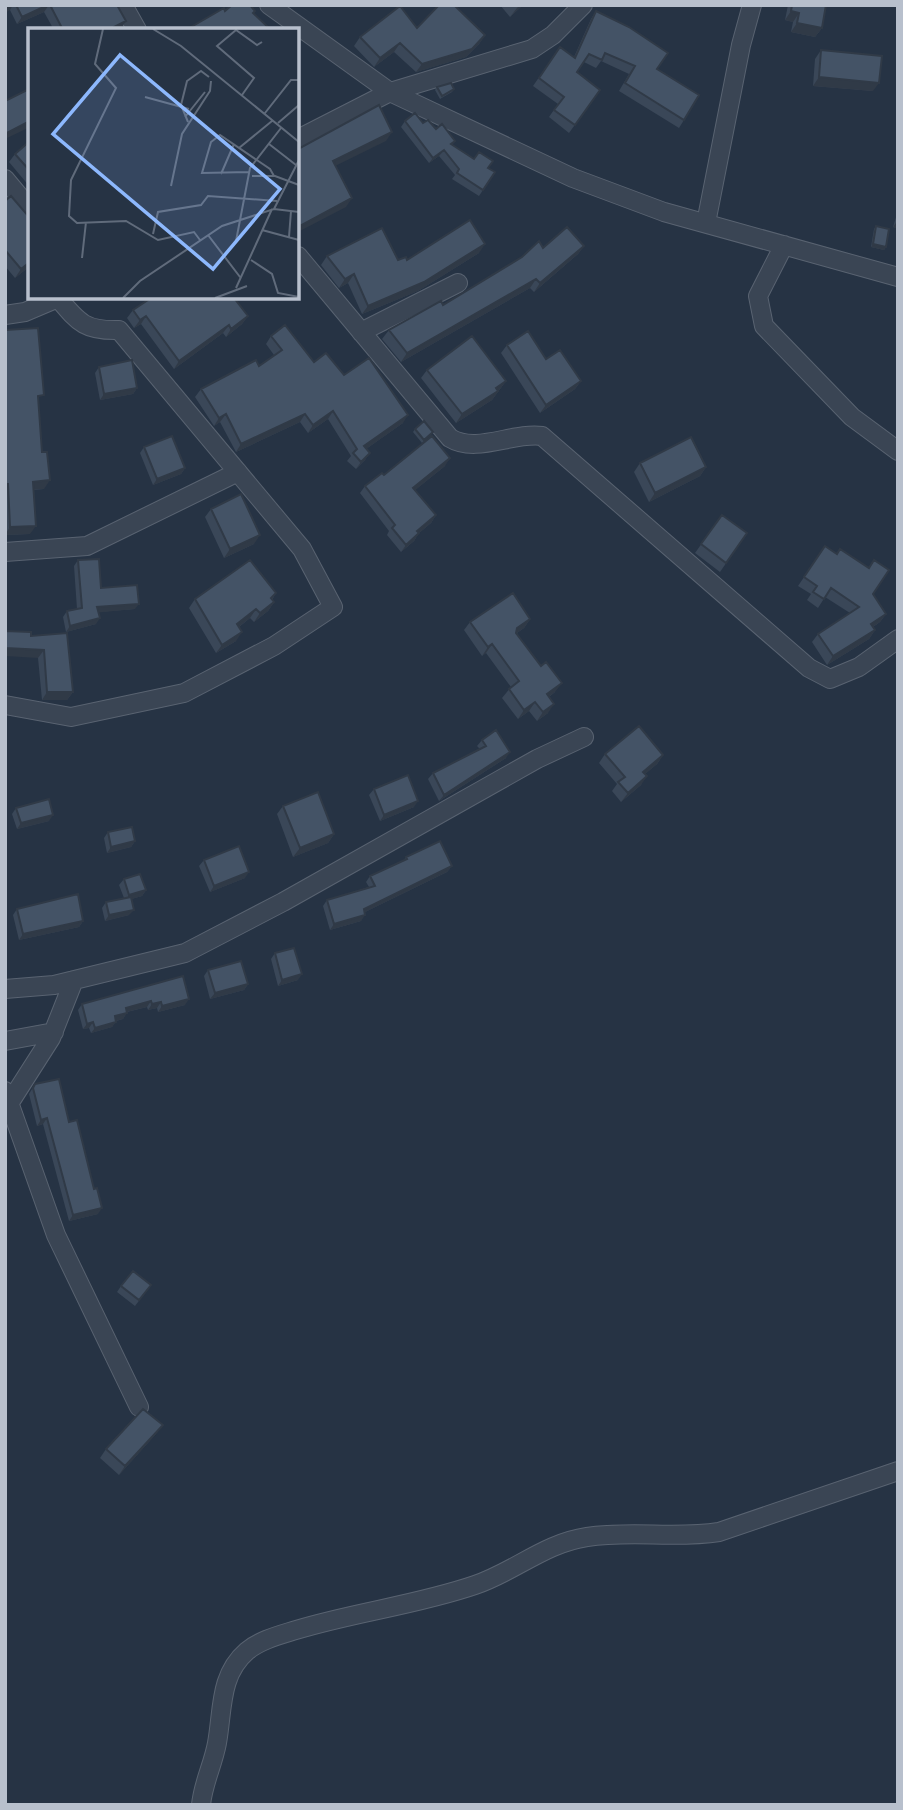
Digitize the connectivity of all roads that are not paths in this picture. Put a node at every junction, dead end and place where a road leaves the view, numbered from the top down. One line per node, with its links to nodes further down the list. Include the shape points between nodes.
1 (123, 5): 5 (street)
2 (269, 5): 6 (street)
3 (583, 5): 6 (street, via 532,49)
4 (752, 5): 10 (street)
5 (136, 28)
6 (390, 92): 7 (street); 10 (street, via 573,178)
7 (299, 138)
8 (5, 179): 9 (street)
9 (28, 207)
10 (706, 223): 11 (street)
11 (784, 246): 13 (street); 19 (street, via 758,296 764,326 852,417)
12 (299, 257): 18 (street)
13 (898, 277)
14 (458, 283): 18 (street)
15 (56, 299): 17 (street)
16 (59, 299): 20 (street, via 94,331 119,330)
17 (5, 315)
18 (360, 332): 22 (street, via 450,438 477,443 527,434 542,436 808,668 830,679 859,667)
19 (898, 451)
20 (238, 472): 21 (street, via 87,546); 23 (street, via 302,548 333,607 274,646 184,693 71,716)
21 (5, 552)
22 (898, 639)
23 (5, 705)
24 (584, 737): 25 (street, via 537,758 185,953)
25 (74, 980): 26 (street); 27 (street)
26 (5, 989)
27 (54, 1032): 28 (street); 29 (street, via 34,1069)
28 (5, 1041)
29 (7, 1101): 30 (street, via 56,1235)
30 (139, 1407)
31 (898, 1471): 32 (street, via 719,1532 585,1537 548,1548 479,1584 428,1600 344,1615 248,1649 224,1685)
32 (201, 1805)

